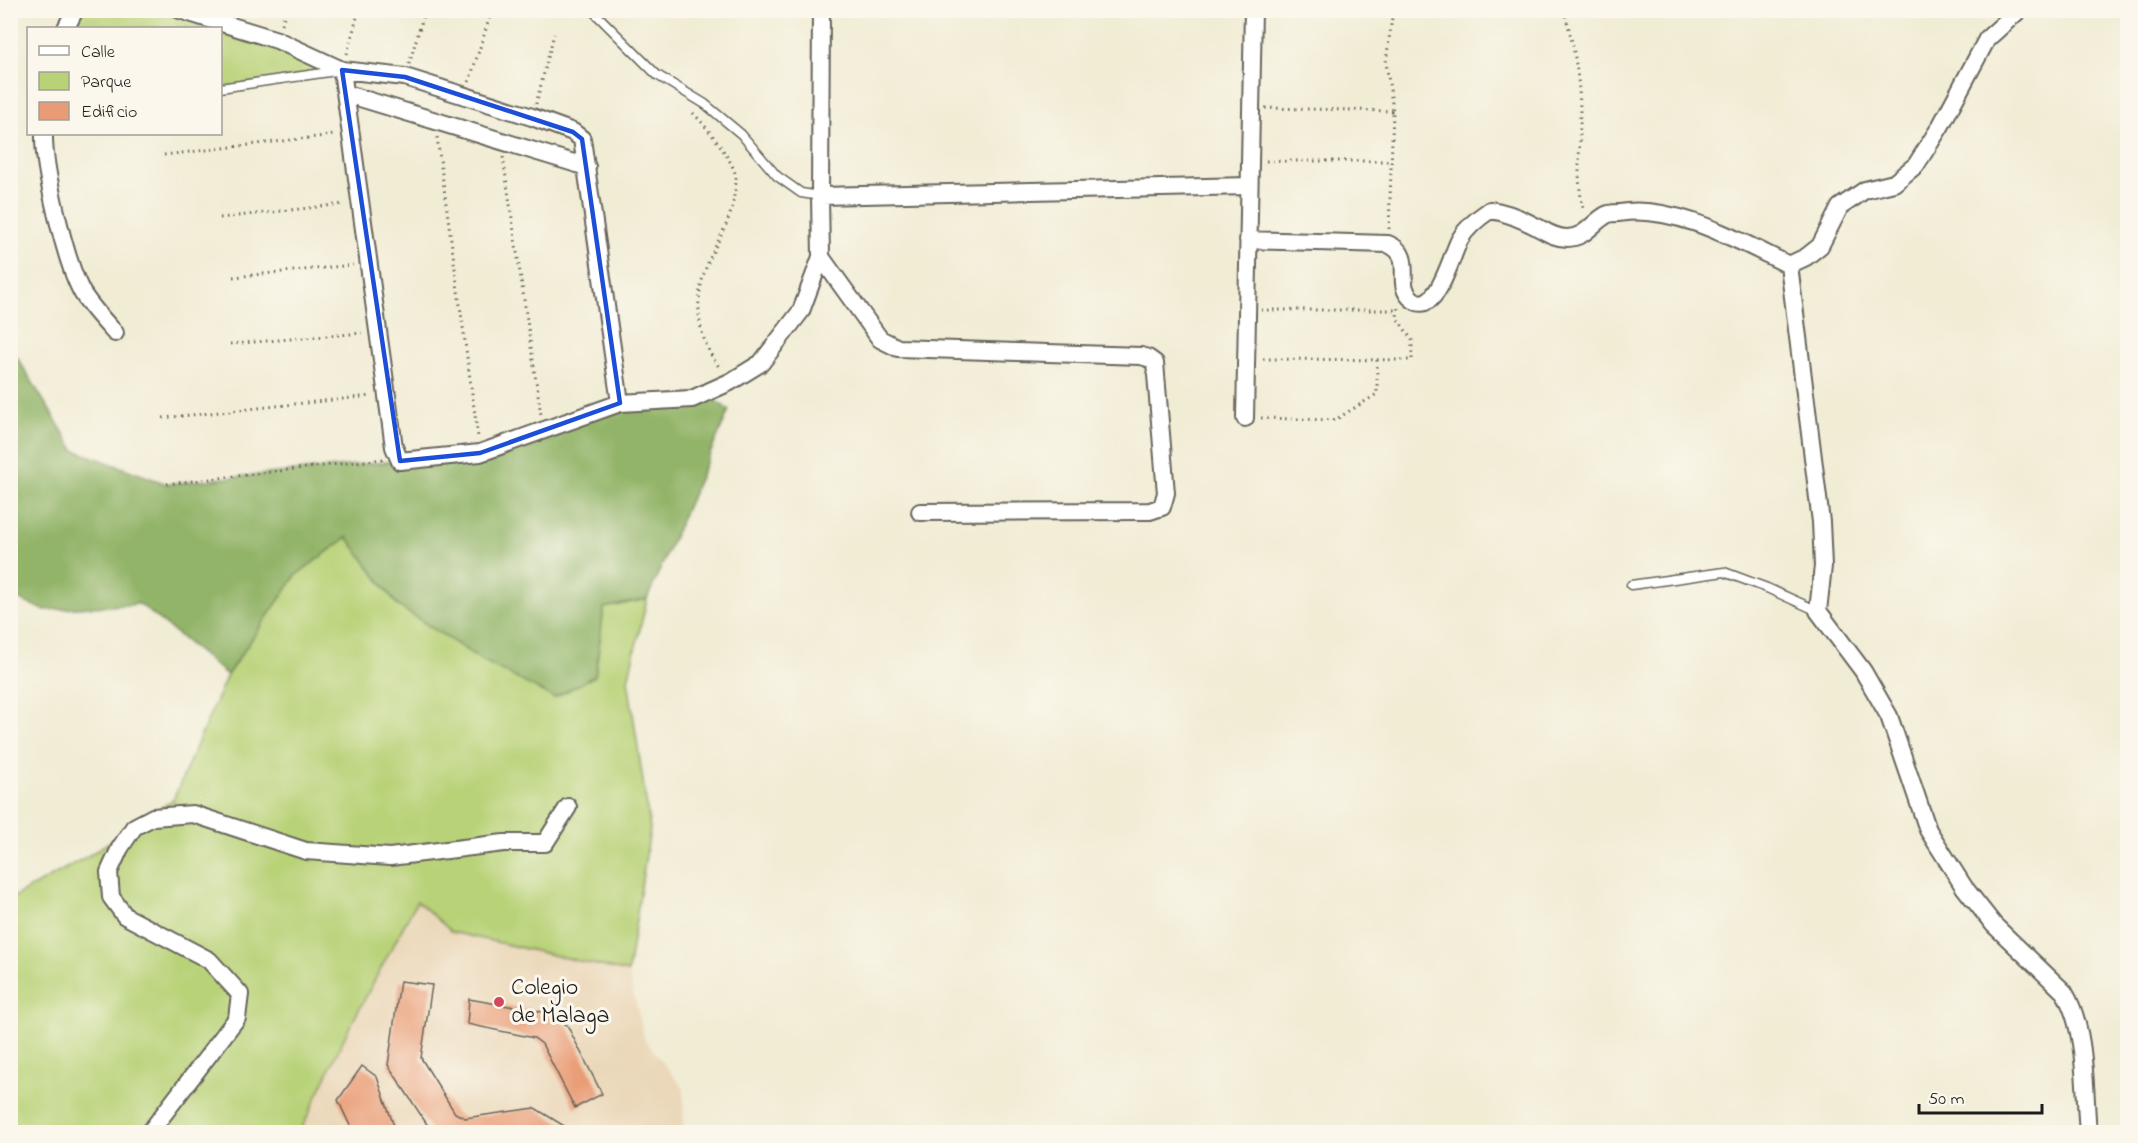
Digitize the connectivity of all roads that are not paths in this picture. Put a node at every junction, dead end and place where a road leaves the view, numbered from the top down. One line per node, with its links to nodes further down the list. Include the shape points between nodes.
1 (75, 10): 7 (street)
2 (180, 10): 8 (street, via 277,40)
3 (592, 10): 14 (lane, via 657,75 705,104 741,134 777,176 801,192)
4 (821, 10): 14 (street)
5 (1253, 10): 13 (street)
6 (2019, 10): 17 (street, via 1987,39 1916,165 1894,183 1865,190 1840,207 1820,246)
7 (66, 27)
8 (342, 70): 9 (lane); 10 (street); 12 (street, via 405,77 573,132 582,139)
9 (222, 88)
10 (347, 94): 12 (street); 19 (street, via 394,447 399,459 480,453)
11 (44, 135): 18 (street, via 52,193 72,270 82,292)
12 (587, 167): 19 (street)
13 (1249, 186): 14 (street); 15 (street)
14 (819, 196): 16 (street)
15 (1248, 240): 17 (street, via 1388,244 1404,261 1408,296 1422,303 1434,296 1460,239 1490,210 1503,212 1555,237 1568,238 1590,230 1607,215 1653,212 1693,223); 20 (street)
16 (822, 257): 19 (street, via 801,311 761,363 692,399); 21 (street, via 880,339 898,348 1141,356 1155,363 1166,494 1162,507 1150,511)
17 (1789, 265): 23 (street, via 1821,522 1823,566)
18 (115, 333)
19 (620, 403)
20 (1245, 418)
21 (920, 512)
22 (1631, 585): 23 (lane, via 1724,572)
23 (1818, 611): 26 (street, via 1863,672 1889,716 1929,830 1964,887 2071,1004 2080,1034)
24 (568, 807): 25 (street, via 545,843 504,843 390,857 306,851 193,814 153,817 134,827 109,872 111,897 125,916 209,960 240,994 237,1018)
25 (150, 1132)
26 (2088, 1132)

